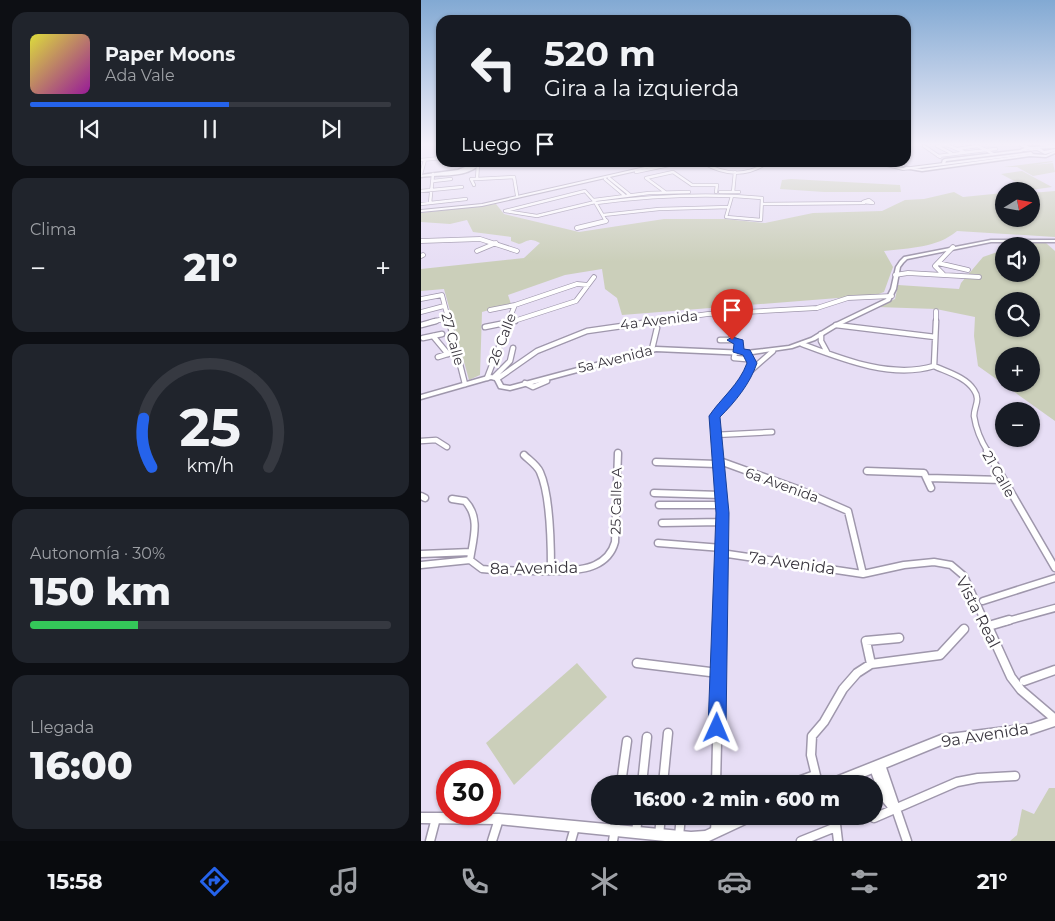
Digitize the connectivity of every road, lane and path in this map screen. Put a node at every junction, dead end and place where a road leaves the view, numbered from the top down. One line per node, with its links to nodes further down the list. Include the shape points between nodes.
1 (433, 184): 13 (street)
2 (515, 184): 18 (street)
3 (564, 184): 11 (main road)
4 (582, 184): 11 (main road)
5 (610, 184): 12 (street)
6 (616, 184): 12 (street)
7 (654, 184): 15 (street)
8 (698, 184): 16 (street, via 717,185)
9 (734, 184): 17 (street)
10 (461, 186): 13 (street)
11 (554, 187): 18 (main road); 28 (main road, via 474,206)
12 (618, 188): 19 (street); 20 (street)
13 (433, 190): 14 (street); 23 (street)
14 (421, 191)
15 (665, 192): 16 (street); 19 (street)
16 (716, 192): 17 (street)
17 (732, 194): 22 (street); 26 (street, via 764,198); 27 (street)
18 (517, 195): 28 (main road)
19 (630, 195): 20 (street)
20 (625, 196): 22 (street)
21 (466, 199): 23 (street)
22 (595, 202): 22 (street, via 584,191 505,211 537,216); 29 (street)
23 (430, 203): 25 (street)
24 (864, 203): 26 (street)
25 (421, 204)
26 (763, 204): 27 (street, via 760,221 726,217)
27 (729, 207): 29 (street, via 659,208)
28 (421, 211)
29 (603, 215): 30 (street, via 606,221)
30 (577, 228)
31 (421, 241): 33 (street, via 463,238)
32 (1055, 241): 34 (street, via 995,241)
33 (496, 243): 35 (street); 36 (street)
34 (953, 247): 37 (street); 40 (street, via 907,258 898,264)
35 (477, 251)
36 (517, 251)
37 (938, 263): 38 (street); 39 (street, via 936,268)
38 (967, 270)
39 (943, 274): 40 (street); 42 (street)
40 (895, 275): 44 (street)
41 (594, 277): 43 (street)
42 (979, 277)
43 (588, 285): 46 (street, via 577,284); 52 (street, via 576,301)
44 (892, 296): 54 (street); 77 (street, 4a Avenida, via 848,298 817,308 708,314 587,331 537,351)
45 (421, 299): 47 (street, 27 Calle, via 441,294)
46 (517, 304): 48 (street); 52 (street, 26 Calle)
47 (444, 306): 50 (street); 51 (street, 27 Calle)
48 (490, 310)
49 (936, 310): 61 (street)
50 (421, 312)
51 (448, 318): 53 (street); 69 (street, 27 Calle)
52 (509, 323): 55 (street); 77 (street, 26 Calle)
53 (421, 325)
54 (836, 325): 59 (street); 61 (street)
55 (485, 327)
56 (657, 328): 67 (street)
57 (731, 329): 64 (street)
58 (442, 334): 60 (street)
59 (821, 334): 65 (street); 72 (street, via 823,346)
60 (433, 336): 62 (street); 71 (street)
61 (935, 337): 75 (street)
62 (423, 338)
63 (720, 340): 64 (street)
64 (732, 340): 70 (street, via 739,342)
65 (801, 344): 68 (street); 72 (street)
66 (513, 348): 77 (street, via 510,361)
67 (652, 349): 70 (street, 5a Avenida); 80 (street, 5a Avenida)
68 (773, 351): 73 (street); 76 (street, via 762,357)
69 (457, 352): 71 (street); 79 (street, 27 Calle)
70 (737, 352): 73 (street)
71 (449, 354): 74 (street)
72 (829, 354): 75 (street, via 863,364 899,369 922,371)
73 (746, 356): 76 (street, via 752,361)
74 (438, 357)
75 (934, 366): 92 (street, 21 Calle, via 964,382 977,394 979,405 974,414 979,439)
76 (749, 372): 83 (street, via 715,416)
77 (494, 379): 79 (street, 4a Avenida); 80 (street, 5a Avenida, via 505,388)
78 (547, 381): 80 (street, via 533,387)
79 (465, 384): 81 (street, 4a Avenida)
80 (525, 384)
81 (421, 397)
82 (772, 432): 83 (street)
83 (715, 435): 89 (street)
84 (421, 441): 85 (street, via 436,440)
85 (447, 447)
86 (618, 454): 102 (street, 25 Calle A, via 615,470 617,533)
87 (524, 455): 109 (street, via 540,472 552,553)
88 (655, 462): 89 (street, 6a Avenida)
89 (717, 462): 95 (street); 110 (street, 6a Avenida, via 800,490 848,511)
90 (867, 471): 91 (street, via 924,473)
91 (928, 478): 92 (street); 93 (street)
92 (1003, 480): 108 (street, 21 Calle)
93 (931, 488)
94 (655, 493): 95 (street)
95 (721, 495): 98 (street)
96 (452, 499): 104 (street, via 465,501 474,516)
97 (659, 505): 98 (street)
98 (722, 505): 99 (street)
99 (722, 522): 100 (street); 103 (street)
100 (662, 523)
101 (659, 543): 103 (street, 7a Avenida)
102 (613, 549): 109 (street, 8a Avenida, via 595,566)
103 (722, 550): 110 (street, 7a Avenida); 120 (street)
104 (471, 552): 105 (street, 8a Avenida); 106 (street)
105 (421, 554)
106 (469, 560): 107 (street, 8a Avenida); 109 (street, 8a Avenida, via 482,569)
107 (421, 565)
108 (1055, 568)
109 (551, 569)
110 (863, 574): 122 (street, Vista Real, via 904,565 935,562 951,565 964,576 1011,677)
111 (1055, 578): 112 (street)
112 (983, 601)
113 (1055, 608): 114 (street)
114 (992, 625)
115 (964, 629): 118 (street, via 940,655)
116 (899, 638): 118 (street, via 866,641)
117 (637, 663): 120 (street)
118 (871, 664): 131 (street, via 857,673 843,690 812,736 811,755)
119 (1055, 670): 121 (street)
120 (718, 673): 130 (street)
121 (1025, 681)
122 (1055, 720): 126 (street, 9a Avenida, via 1031,729 941,740)
123 (668, 733): 129 (street)
124 (647, 737): 128 (street)
125 (627, 741): 127 (street)
126 (877, 766): 132 (street, 9a Avenida); 134 (street, via 885,798)
127 (622, 775)
128 (643, 775)
129 (664, 775)
130 (716, 775)
131 (816, 775)
132 (854, 775)
133 (1015, 776): 134 (street, via 958,782)
134 (896, 811): 135 (street); 158 (street)
135 (883, 815)
136 (421, 818): 137 (street)
137 (436, 818): 153 (street)
138 (501, 819): 145 (street)
139 (497, 825): 154 (street)
140 (637, 825): 148 (street)
141 (660, 825): 149 (street)
142 (680, 825): 151 (street)
143 (715, 825): 147 (street)
144 (728, 825): 147 (street)
145 (575, 826): 150 (street); 155 (street)
146 (836, 827): 156 (street); 157 (street)
147 (715, 830): 152 (street, via 705,837)
148 (636, 833): 149 (street); 150 (street)
149 (659, 835): 151 (street)
150 (614, 836)
151 (679, 836): 152 (street)
152 (691, 840)
153 (430, 841)
154 (492, 841)
155 (571, 841)
156 (801, 841)
157 (838, 841)
158 (907, 841)

